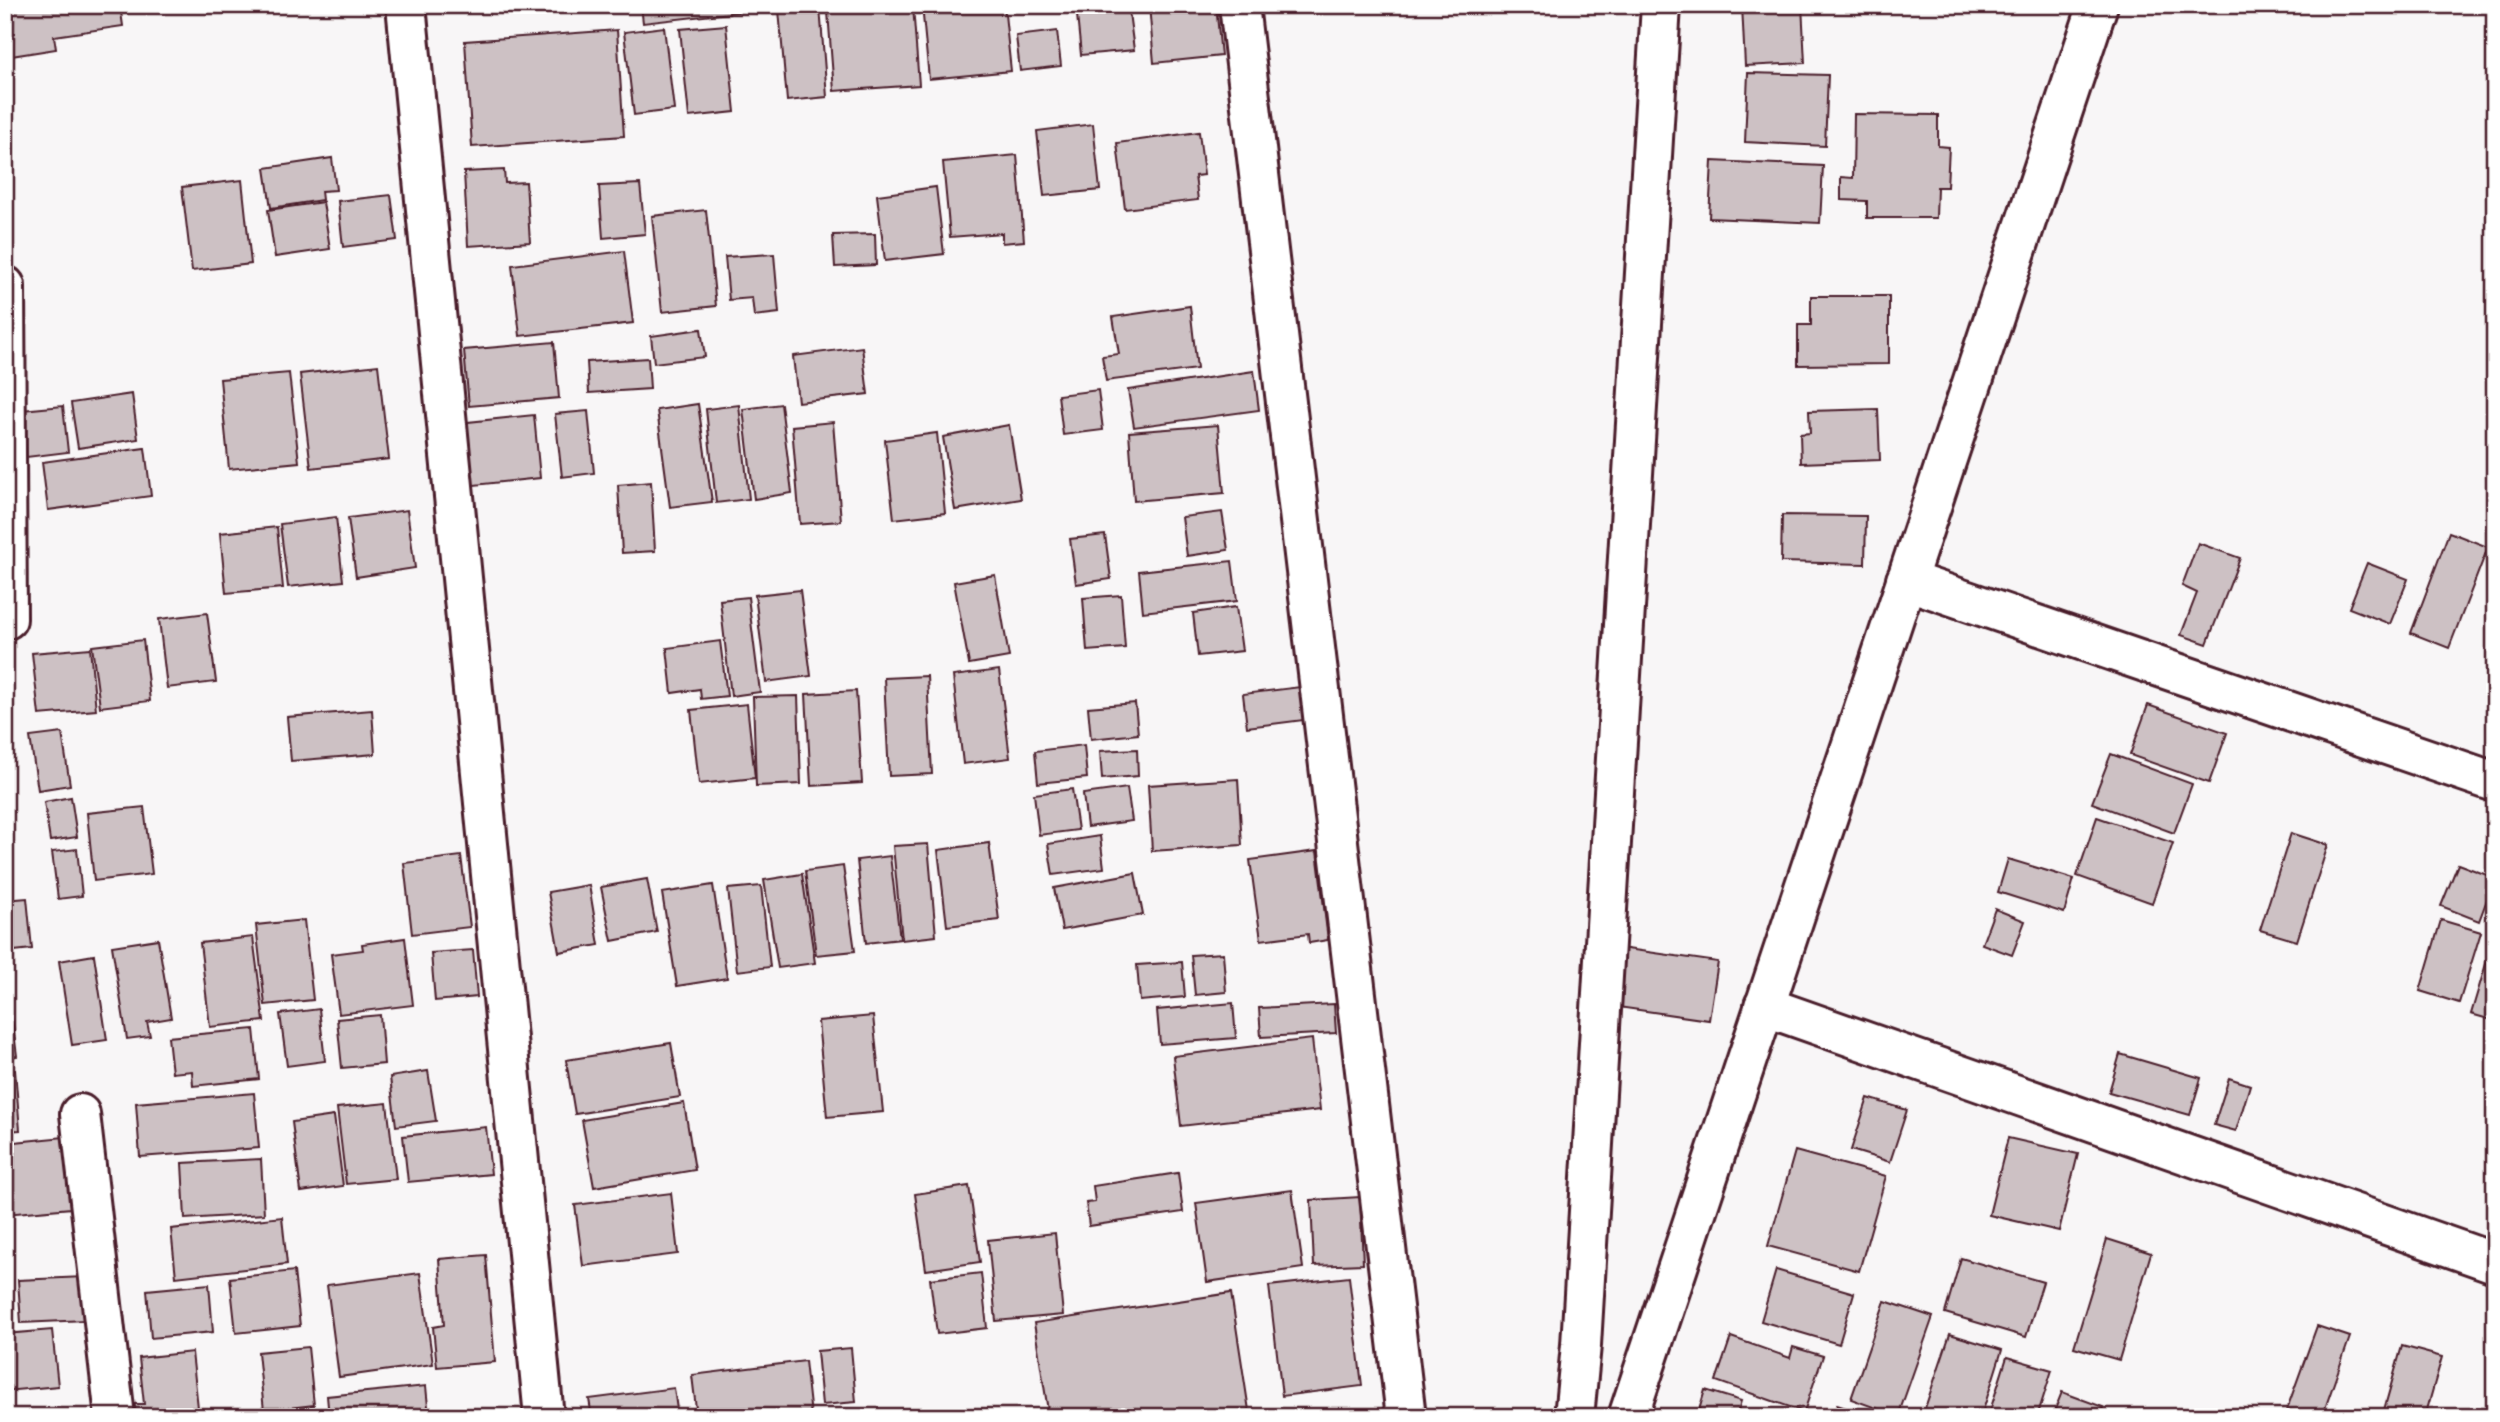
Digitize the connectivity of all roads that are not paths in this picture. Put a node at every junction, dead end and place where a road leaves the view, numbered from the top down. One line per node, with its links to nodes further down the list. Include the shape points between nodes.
1 (406, 5): 13 (street)
2 (1238, 5): 14 (street)
3 (1661, 5): 15 (street)
4 (2098, 5): 6 (street)
5 (5, 286): 7 (street)
6 (1906, 580): 8 (street); 9 (street)
7 (8, 619)
8 (2495, 782)
9 (1764, 1006): 11 (street); 16 (street)
10 (80, 1114): 12 (street)
11 (2495, 1263)
12 (112, 1416)
13 (544, 1417)
14 (1406, 1417)
15 (1574, 1417)
16 (1628, 1417)

